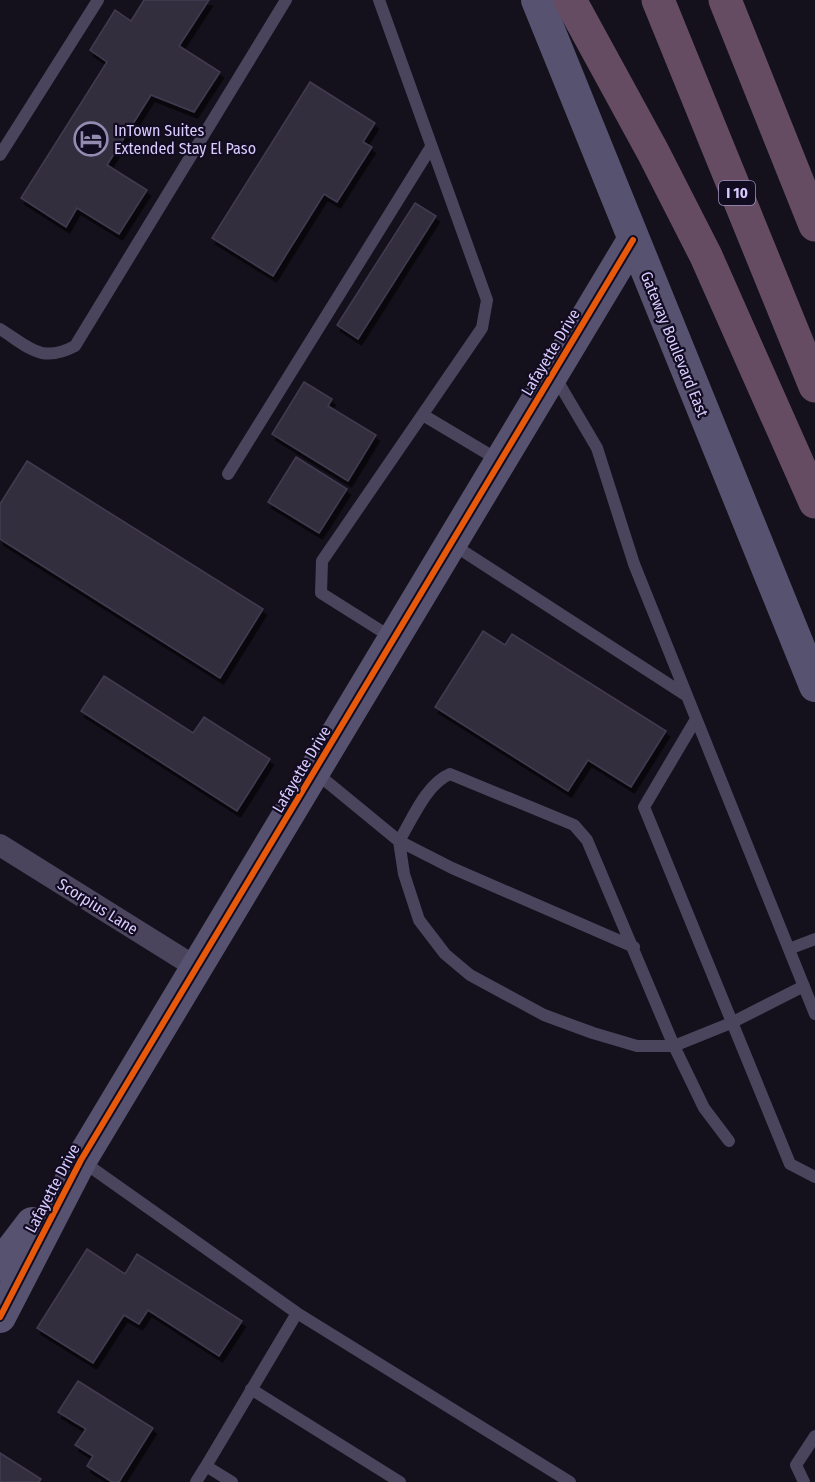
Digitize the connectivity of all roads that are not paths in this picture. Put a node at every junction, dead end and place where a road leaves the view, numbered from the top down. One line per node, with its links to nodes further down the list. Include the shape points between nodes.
1 (98, 0): 9 (lane)
2 (286, 0): 12 (lane, via 75,346 58,355 43,355)
3 (378, 0): 8 (lane)
4 (537, 0): 11 (street, Gateway Boulevard East)
5 (570, 0): 18 (highway, via 706,256)
6 (658, 0): 14 (highway, I 10)
7 (725, 0): 10 (highway)
8 (431, 147): 15 (lane, via 488,300 482,328); 17 (lane)
9 (0, 155)
10 (815, 225)
11 (633, 240): 13 (street, Lafayette Drive); 21 (street, Gateway Boulevard East)
12 (0, 329)
13 (553, 374): 16 (street, Lafayette Drive); 22 (lane, via 597,448 634,564)
14 (815, 386)
15 (423, 415): 16 (lane); 20 (lane, via 322,561 321,593)
16 (501, 462): 19 (street, Lafayette Drive)
17 (228, 474)
18 (815, 502)
19 (452, 544): 20 (street, Lafayette Drive); 22 (lane)
20 (394, 640): 24 (street, Lafayette Drive)
21 (815, 686)
22 (687, 696): 23 (lane)
23 (696, 719): 29 (lane); 33 (lane, via 644,807)
24 (315, 772): 25 (lane); 30 (street, Lafayette Drive)
25 (399, 841): 28 (lane); 28 (lane, via 423,800 441,778 450,774 574,825 587,840); 34 (lane, via 404,874 419,920 445,954 470,975 544,1015 593,1033 637,1046)
26 (0, 844): 30 (street, Scorpius Lane)
27 (815, 939): 29 (lane)
28 (634, 948): 34 (lane)
29 (789, 949): 31 (lane)
30 (197, 968): 36 (street, Lafayette Drive)
31 (804, 986): 32 (lane); 33 (lane)
32 (815, 1014)
33 (731, 1023): 34 (lane); 37 (lane, via 790,1164)
34 (674, 1046): 35 (lane, via 704,1108)
35 (729, 1141)
36 (81, 1160): 38 (street, Lafayette Drive); 39 (lane); 40 (street, Lafayette Drive)
37 (815, 1177)
38 (0, 1265)
39 (297, 1313): 41 (lane); 47 (lane)
40 (0, 1317)
41 (251, 1389): 43 (lane); 46 (lane)
42 (815, 1436): 48 (lane, via 796,1465)
43 (206, 1466): 44 (lane); 45 (lane)
44 (196, 1482)
45 (232, 1482)
46 (400, 1482)
47 (570, 1482)
48 (804, 1482)

